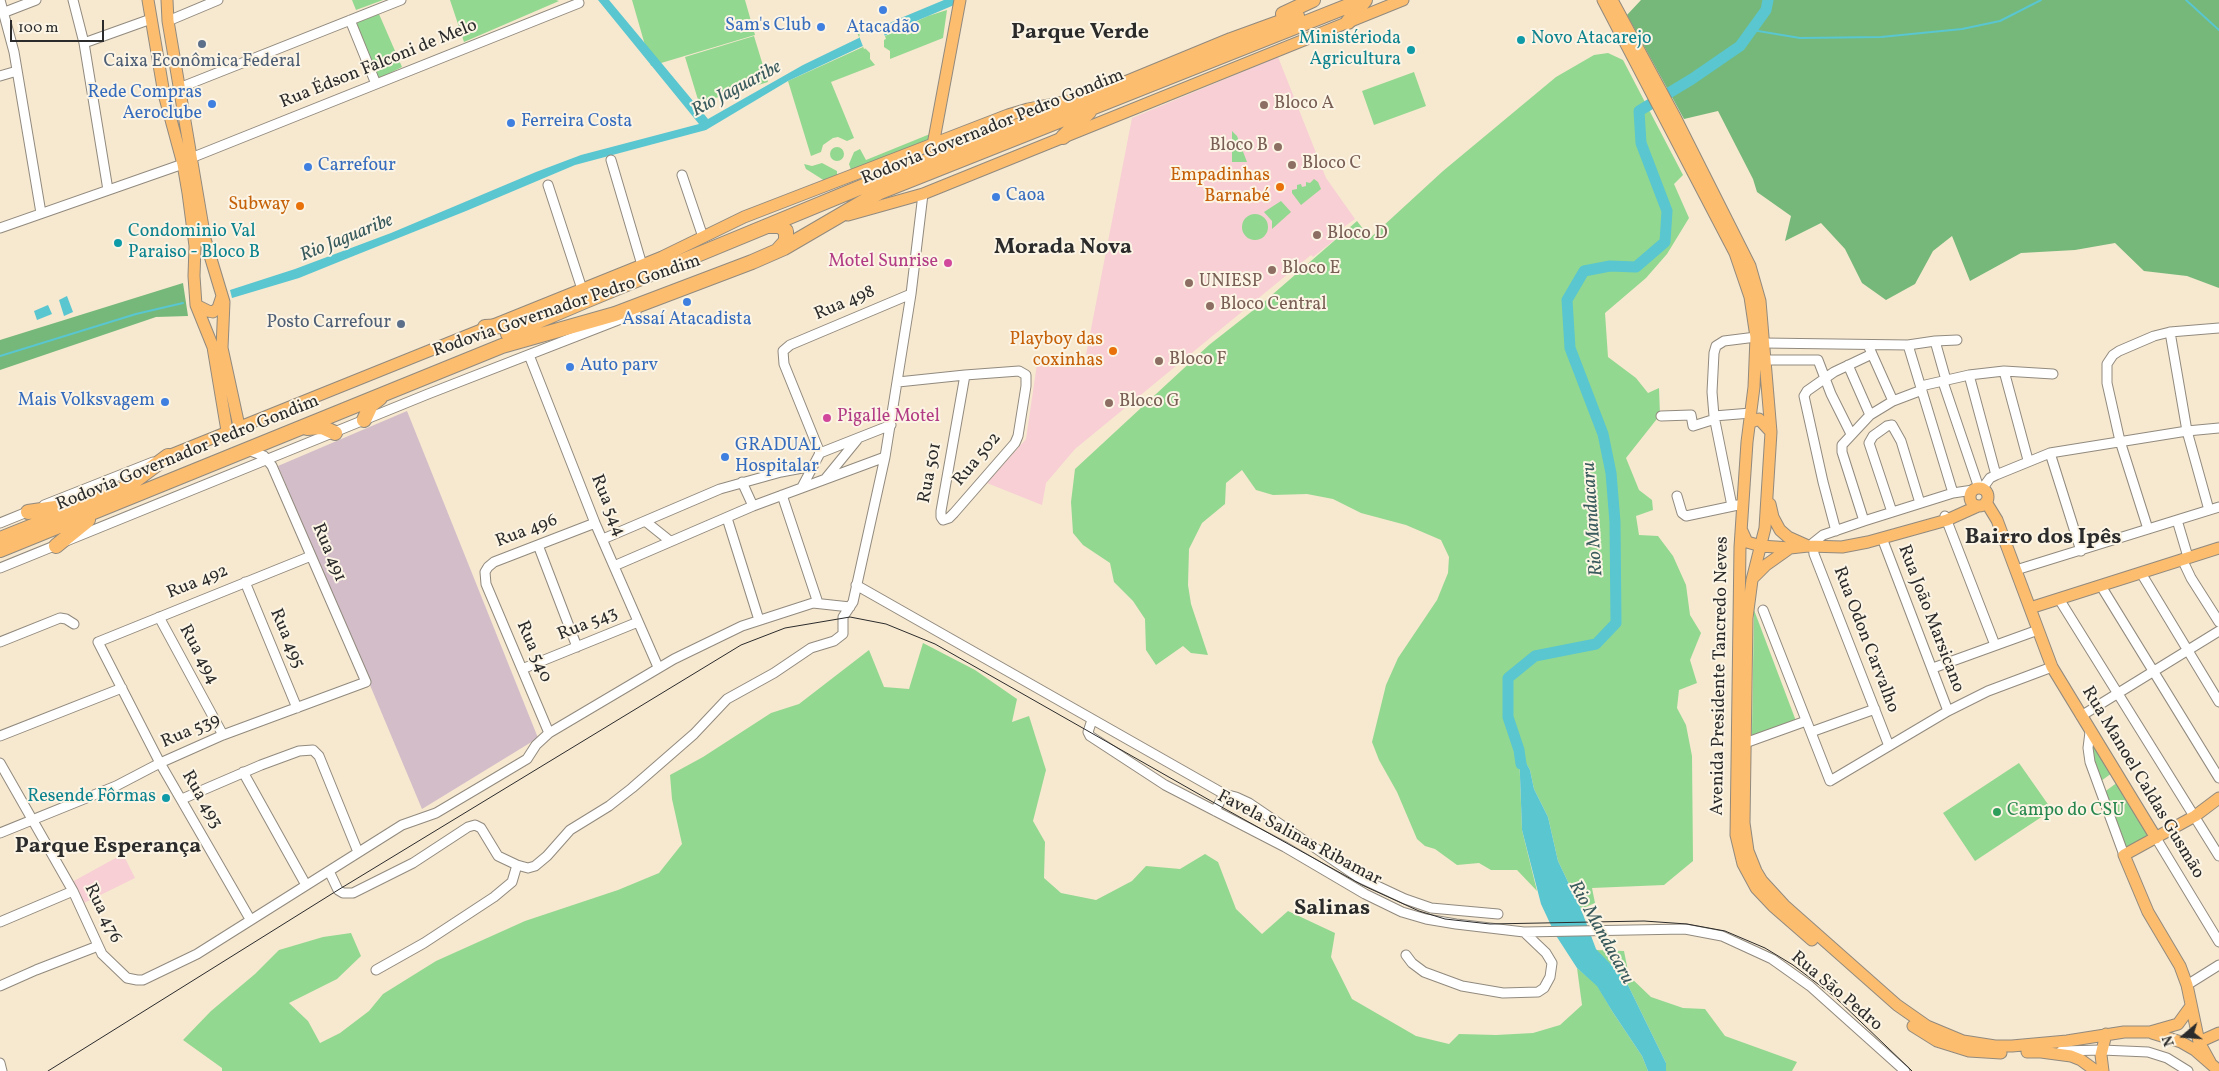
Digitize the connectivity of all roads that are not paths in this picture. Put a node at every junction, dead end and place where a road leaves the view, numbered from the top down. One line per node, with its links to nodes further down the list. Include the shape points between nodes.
1 (0, 0): 16 (street)
2 (36, 0): 16 (street)
3 (73, 0): 22 (street)
4 (148, 0): 17 (main road)
5 (167, 0): 19 (main road)
6 (218, 0): 19 (street)
7 (401, 0): 18 (street)
8 (1313, 0): 21 (highway)
9 (1338, 0): 21 (highway, Rodovia Governador Pedro Gondim)
10 (1364, 0): 20 (highway); 28 (highway, Rodovia Governador Pedro Gondim)
11 (1403, 0): 20 (main road)
12 (1603, 0): 27 (main road, Avenida Presidente Tancredo Neves)
13 (1612, 0): 27 (main road, Avenida Presidente Tancredo Neves)
14 (576, 1): 25 (street, Rua Édson Falconi de Melo)
15 (960, 3): 30 (main road)
16 (5, 12): 23 (street)
17 (151, 19): 22 (street); 32 (main road, via 164,94)
18 (350, 20): 25 (street); 26 (street)
19 (168, 21): 26 (main road)
20 (1348, 22): 29 (main road)
21 (1231, 40): 28 (highway, Rodovia Governador Pedro Gondim)
22 (84, 43): 35 (street)
23 (17, 71): 24 (street); 37 (street)
24 (0, 76)
25 (376, 84): 32 (street, Rua Édson Falconi de Melo)
26 (179, 88): 32 (main road)
27 (1655, 88): 55 (main road, Avenida Presidente Tancredo Neves, via 1750,266 1760,301)
28 (1094, 102): 29 (highway); 30 (main road, via 1028,109); 38 (highway, Rodovia Governador Pedro Gondim, via 880,192); 39 (highway, Rodovia Governador Pedro Gondim)
29 (1063, 138): 36 (main road)
30 (933, 145): 42 (main road, via 744,217)
31 (610, 160): 44 (street)
32 (187, 161): 35 (street, Rua Édson Falconi de Melo); 48 (main road); 49 (main road, via 195,238)
33 (682, 175): 42 (street)
34 (548, 185): 46 (street)
35 (114, 190): 37 (street, Rua Édson Falconi de Melo, via 56,212)
36 (923, 194): 38 (main road); 47 (street)
37 (41, 214): 41 (street, Rua Édson Falconi de Melo, via 26,222)
38 (837, 219): 40 (highway, Rodovia Governador Pedro Gondim)
39 (767, 226): 43 (highway, via 780,226 786,231 786,241); 45 (highway, Rodovia Governador Pedro Gondim)
40 (820, 227): 43 (highway, Rodovia Governador Pedro Gondim); 61 (street, via 807,241 767,260)
41 (0, 228)
42 (704, 237): 44 (main road)
43 (777, 251): 50 (highway, Rodovia Governador Pedro Gondim)
44 (642, 265): 46 (main road)
45 (628, 283): 50 (highway, via 622,298 627,304); 51 (highway, Rodovia Governador Pedro Gondim)
46 (582, 289): 52 (main road)
47 (911, 294): 70 (street); 92 (street, Rua 498, via 790,345 783,351 784,364)
48 (222, 296): 49 (main road, via 213,312); 80 (main road, via 225,310 222,348)
49 (196, 305): 84 (main road, via 213,347)
50 (636, 306): 72 (highway, Rodovia Governador Pedro Gondim, via 523,338)
51 (534, 324): 52 (highway); 103 (highway, Rodovia Governador Pedro Gondim)
52 (485, 327): 80 (main road)
53 (2219, 328): 54 (street)
54 (2170, 332): 85 (street); 90 (street, via 2119,351 2109,360 2106,372)
55 (1760, 340): 58 (street); 62 (main road, Avenida Presidente Tancredo Neves); 74 (main road, Avenida Presidente Tancredo Neves); 77 (street, via 1730,339 1716,346 1712,392)
56 (1957, 340): 57 (street)
57 (1935, 341): 59 (street); 69 (street)
58 (1868, 345): 59 (street); 60 (street)
59 (1908, 345): 71 (street)
60 (1872, 354): 63 (street); 73 (street)
61 (529, 356): 78 (street); 124 (street, Rua 544)
62 (1765, 360): 68 (street, via 1817,359); 86 (main road, Avenida Presidente Tancredo Neves)
63 (1848, 365): 68 (street); 75 (street)
64 (2004, 371): 65 (street); 66 (street); 97 (street)
65 (2053, 374)
66 (1969, 375): 69 (street); 99 (street)
67 (965, 376): 70 (street); 118 (street, Rua 501); 118 (street, Rua 502, via 1019,371 1026,374 1018,436 949,518)
68 (1825, 379): 88 (street); 127 (street, via 1807,391 1803,398)
69 (1944, 381): 71 (street); 107 (street)
70 (898, 382): 79 (street)
71 (1922, 388): 73 (street); 104 (street)
72 (391, 391): 78 (highway, via 371,405); 82 (highway, Rodovia Governador Pedro Gondim)
73 (1893, 401): 75 (street)
74 (1751, 413): 77 (street); 81 (main road, Avenida Presidente Tancredo Neves)
75 (1870, 415): 88 (street)
76 (1661, 416): 77 (street, via 1691,416 1693,426)
77 (1714, 418): 111 (street)
78 (364, 420): 87 (street)
79 (891, 425): 89 (street); 95 (street)
80 (239, 426): 84 (main road)
81 (1749, 426): 86 (main road, via 1759,419); 111 (main road, Avenida Presidente Tancredo Neves)
82 (302, 428): 87 (highway, via 322,427); 91 (highway, Rodovia Governador Pedro Gondim)
83 (2219, 428): 85 (street)
84 (227, 431): 94 (main road)
85 (2187, 431): 90 (street); 114 (street)
86 (1771, 432): 106 (main road, Avenida Presidente Tancredo Neves)
87 (335, 433): 96 (street)
88 (1852, 434): 122 (street, via 1842,445 1842,452)
89 (859, 438): 92 (street); 100 (street)
90 (2120, 441): 93 (street); 126 (street)
91 (248, 450): 96 (street); 112 (highway, Rodovia Governador Pedro Gondim)
92 (820, 453): 98 (street)
93 (2050, 453): 97 (street); 139 (street)
94 (168, 456): 103 (highway); 115 (street)
95 (885, 457): 100 (street); 149 (street)
96 (268, 459): 133 (street); 140 (street, Rua 491)
97 (2028, 460): 99 (street)
98 (814, 466): 101 (street); 102 (street)
99 (1996, 474): 107 (street)
100 (826, 478): 102 (street)
101 (742, 482): 110 (street); 121 (street)
102 (802, 487): 105 (street)
103 (122, 490): 112 (highway, Rodovia Governador Pedro Gondim)
104 (1953, 493): 107 (street); 109 (street)
105 (782, 495): 110 (street); 152 (street)
106 (1768, 495): 134 (main road, Avenida Presidente Tancredo Neves); 135 (main road, via 1780,530 1788,537)
107 (1978, 495): 119 (main road); 144 (main road, Rua Manoel Caldas Gusmão, via 1993,512)
108 (1677, 496): 111 (street, via 1686,516)
109 (1920, 503): 116 (street); 116 (street, via 1901,441 1890,425 1869,442)
110 (753, 506): 117 (street)
111 (1738, 506): 125 (main road, Avenida Presidente Tancredo Neves)
112 (94, 507): 115 (highway); 129 (highway, Rodovia Governador Pedro Gondim); 133 (highway); 138 (highway, Rodovia Governador Pedro Gondim)
113 (2219, 507): 114 (street)
114 (2209, 510): 120 (street)
115 (28, 512): 123 (street)
116 (1892, 512): 122 (street)
117 (727, 518): 131 (street); 157 (street)
118 (941, 518)
119 (1944, 519): 128 (main road); 165 (street)
120 (2177, 520): 126 (street); 141 (street)
121 (645, 521): 130 (street); 131 (street)
122 (1864, 521): 127 (street)
123 (0, 523)
124 (596, 523): 130 (street, Rua 544); 132 (street, Rua 496)
125 (1741, 529): 134 (main road, via 1747,542); 228 (main road, Avenida Presidente Tancredo Neves, via 1735,810 1738,850 1749,877 1773,906 1923,1033 1969,1051 1993,1054)
126 (2148, 529): 139 (street)
127 (1836, 531): 135 (street, via 1818,538)
128 (1882, 538): 135 (main road, via 1842,548); 170 (street, Rua João Marsicano)
129 (0, 539)
130 (602, 539): 142 (street, Rua 544)
131 (670, 540): 142 (street)
132 (538, 545): 148 (street, Rua 496, via 488,567); 166 (street)
133 (56, 546): 143 (street)
134 (1761, 546): 136 (main road); 146 (main road, Avenida Presidente Tancredo Neves)
135 (1811, 546): 136 (main road); 178 (street, Rua Odon Carvalho)
136 (1790, 548): 146 (main road)
137 (2219, 548): 141 (main road)
138 (0, 550)
139 (2081, 551): 144 (street)
140 (311, 556): 147 (street, Rua 492); 173 (street, Rua 491)
141 (2185, 558): 145 (main road); 159 (street, via 2191,578)
142 (614, 566): 158 (street, Rua 544)
143 (0, 568)
144 (2016, 570): 154 (main road, Rua Manoel Caldas Gusmão)
145 (2141, 573): 150 (main road); 167 (street)
146 (1752, 580): 188 (main road, Avenida Presidente Tancredo Neves, via 1746,618)
147 (245, 582): 156 (street, Rua 492); 177 (street, Rua 495)
148 (486, 584): 171 (street, Rua 540)
149 (856, 585): 153 (street); 181 (street)
150 (2100, 586): 151 (main road); 172 (street)
151 (2060, 599): 154 (main road); 175 (street)
152 (818, 602): 153 (street); 157 (street, Rua 476)
153 (850, 608): 205 (street, via 843,617 845,629 842,636 811,648 727,700 694,734 632,788 570,830 547,856 528,868)
154 (2030, 608): 161 (main road, Rua Manoel Caldas Gusmão)
155 (1763, 610): 182 (street)
156 (159, 617): 164 (street, Rua 492); 186 (street, Rua 494)
157 (758, 620): 169 (street, Rua 476)
158 (638, 622): 166 (street, Rua 543); 169 (street, Rua 544)
159 (2219, 622)
160 (74, 624): 163 (street, via 63,618 55,619)
161 (2038, 630): 165 (street); 168 (main road, Rua Manoel Caldas Gusmão)
162 (2219, 631): 167 (street)
163 (0, 642)
164 (98, 642): 174 (street, Rua 493)
165 (1995, 645): 170 (street)
166 (577, 647): 171 (street, Rua 543)
167 (2188, 651): 172 (street); 176 (street)
168 (2052, 667): 179 (street, via 1988,691); 180 (main road, Rua Manoel Caldas Gusmão)
169 (658, 668): 185 (street, Rua 476)
170 (1933, 668): 179 (street, Rua João Marsicano)
171 (522, 669): 185 (street, Rua 540)
172 (2153, 672): 175 (street); 193 (street)
173 (366, 682): 177 (street, Rua 539)
174 (122, 688): 187 (street); 191 (street, Rua 493)
175 (2117, 693): 180 (street); 198 (street)
176 (2219, 702)
177 (297, 708): 186 (street, Rua 539)
178 (1875, 709): 183 (street); 189 (street, Rua Odon Carvalho)
179 (1948, 711): 189 (street)
180 (2081, 716): 184 (main road, Rua Manoel Caldas Gusmão)
181 (1092, 720): 194 (street); 197 (street, Favela Salinas Ribamar, via 1088,732 1091,737 1165,785)
182 (1806, 721): 183 (street); 188 (street)
183 (1811, 732): 189 (street, via 1830,781)
184 (2090, 732): 201 (main road, Rua Manoel Caldas Gusmão); 203 (street, via 2090,762)
185 (548, 733): 202 (street, Rua 476, via 523,761 444,808 402,825)
186 (223, 735): 191 (street, Rua 539)
187 (0, 736)
188 (1745, 743): 225 (main road, Avenida Presidente Tancredo Neves, via 1745,837 1752,863 1762,881 1784,905 1905,1011 1946,1035 1995,1046 2067,1041)
189 (1889, 746)
190 (0, 762): 199 (street, Rua 476)
191 (160, 763): 196 (street, Rua 493); 199 (street, Rua 539, via 116,786)
192 (243, 772): 196 (street); 202 (street, via 309,749 318,756); 207 (street)
193 (2219, 778)
194 (1224, 794): 197 (street); 209 (street, via 1249,803 1370,883 1415,904)
195 (2219, 798): 198 (main road)
196 (182, 799): 211 (street, Rua 493)
197 (1215, 811): 213 (street, Favela Salinas Ribamar, via 1402,912)
198 (2195, 816): 201 (main road); 204 (street)
199 (32, 821): 200 (street, Rua 539); 208 (street, Rua 476)
200 (0, 834)
201 (2156, 838): 203 (main road); 215 (street, Rua Manoel Caldas Gusmão)
202 (358, 852): 206 (street, Rua 476)
203 (2124, 855): 221 (main road, via 2148,912 2180,966)
204 (2219, 856)
205 (517, 865): 206 (street, via 498,856 481,828 475,825 407,867 352,893 344,894 338,890); 219 (street, via 512,882 494,897)
206 (329, 870): 207 (street, Rua 476)
207 (306, 885): 211 (street, Rua 476)
208 (73, 891): 212 (street); 216 (street, Rua 476)
209 (1460, 912): 210 (street); 213 (street)
210 (1498, 914)
211 (250, 919): 216 (street, Rua 476, via 185,960 143,980 127,978)
212 (0, 922)
213 (1456, 924): 214 (street, Favela Salinas Ribamar)
214 (1524, 932): 217 (street, via 1546,953 1552,964 1550,978 1538,992 1503,993 1462,986 1424,972); 232 (street, Rua São Pedro, via 1685,929 1722,936 1772,959 1810,986)
215 (2219, 942)
216 (98, 946): 220 (street)
217 (1406, 955)
218 (2219, 965): 221 (street)
219 (376, 970)
220 (0, 986)
221 (2187, 986): 222 (main road)
222 (2191, 1006): 223 (main road, Avenida Presidente Tancredo Neves, via 2178,1024); 226 (main road)
223 (2150, 1032): 225 (main road, Avenida Presidente Tancredo Neves); 230 (main road, Avenida Presidente Tancredo Neves, via 2181,1042)
224 (2219, 1033): 226 (main road)
225 (2106, 1034): 227 (main road)
226 (2199, 1042): 230 (main road)
227 (2102, 1050): 228 (street, Avenida Presidente Tancredo Neves); 234 (main road); 235 (street, Avenida Presidente Tancredo Neves, via 2148,1052 2167,1058)
228 (2041, 1052): 233 (main road, via 2070,1056)
229 (0, 1063): 231 (street)
230 (2211, 1066): 236 (main road)
231 (2, 1071)
232 (1904, 1071)
233 (2096, 1071)
234 (2103, 1071)
235 (2188, 1071)
236 (2219, 1071)

